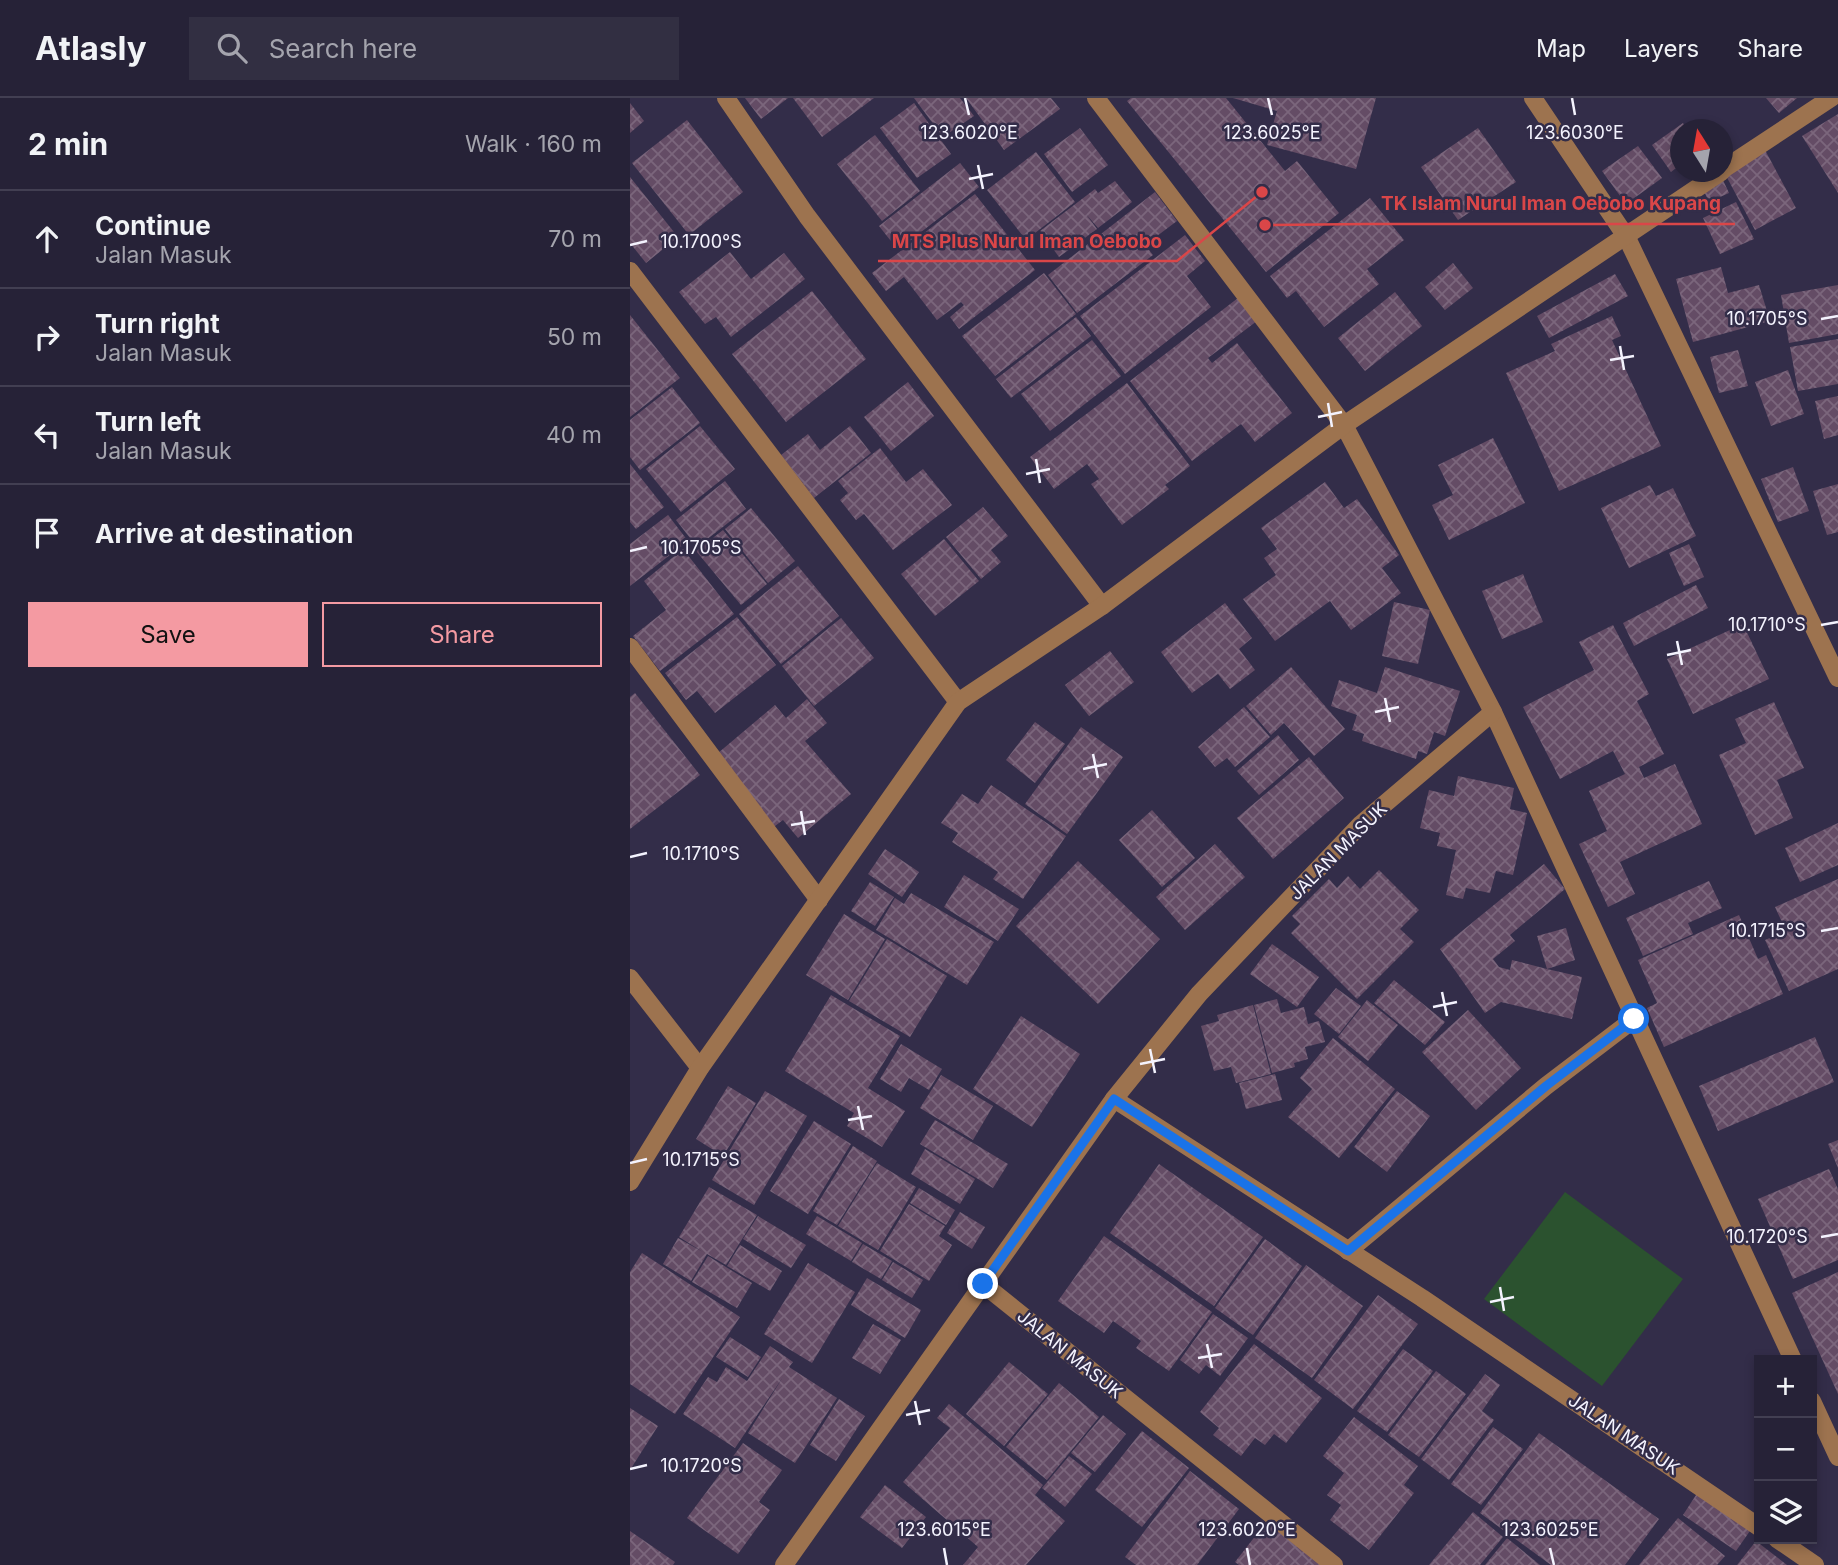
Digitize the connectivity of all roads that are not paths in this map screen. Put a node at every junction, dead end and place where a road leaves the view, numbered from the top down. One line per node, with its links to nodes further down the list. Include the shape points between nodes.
1 (726, 98): 10 (street, via 807,216)
2 (1096, 98): 9 (street)
3 (1533, 98): 7 (street)
4 (1831, 98): 5 (street)
5 (1733, 164)
6 (1706, 182): 7 (street)
7 (1627, 238): 9 (street); 12 (street)
8 (630, 271): 13 (street)
9 (1344, 425): 10 (street); 14 (street)
10 (1102, 606): 13 (street)
11 (630, 647): 15 (street)
12 (1838, 678)
13 (958, 702): 15 (street)
14 (1493, 712): 17 (street); 19 (street, JALAN MASUK, via 1361,824 1199,994)
15 (819, 900): 18 (street)
16 (630, 978): 18 (street)
17 (1634, 1019): 21 (street); 23 (street)
18 (700, 1068): 20 (street)
19 (1114, 1099): 21 (street, JALAN MASUK); 22 (street, JALAN MASUK)
20 (630, 1182)
21 (1348, 1251): 26 (street, JALAN MASUK)
22 (983, 1284): 28 (street); 29 (street, JALAN MASUK)
23 (1791, 1355)
24 (1817, 1412): 25 (street)
25 (1838, 1457)
26 (1754, 1524)
27 (1784, 1544): 30 (street)
28 (784, 1565)
29 (1334, 1565)
30 (1815, 1565)

